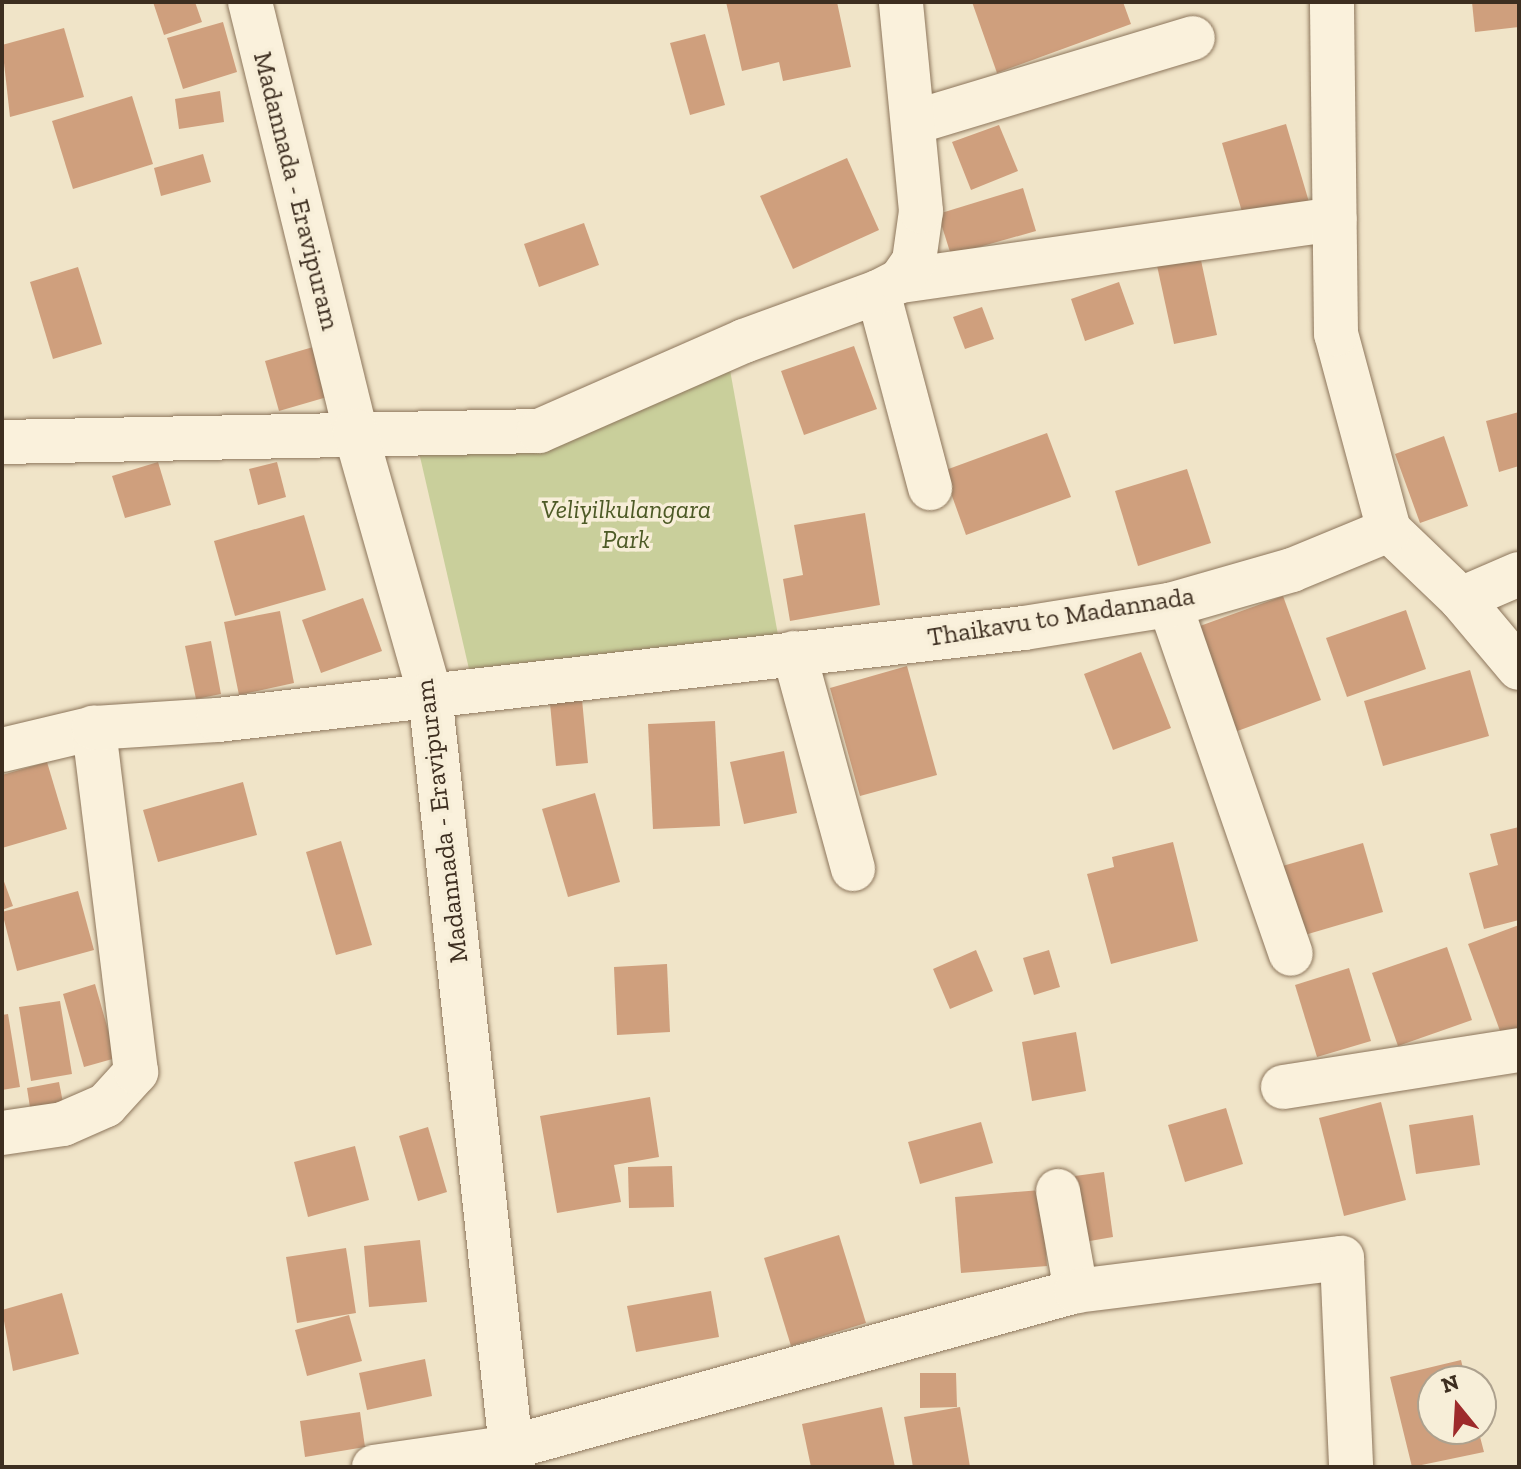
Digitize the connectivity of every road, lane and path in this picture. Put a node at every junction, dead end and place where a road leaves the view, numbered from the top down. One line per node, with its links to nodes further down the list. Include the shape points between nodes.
1 (250, 2): 8 (street, Madannada - Eravipuram)
2 (901, 2): 5 (street)
3 (1332, 2): 6 (street)
4 (1193, 38): 5 (street)
5 (918, 121): 7 (street, via 921,211 914,261)
6 (1335, 219): 7 (street); 11 (street, via 1336,334)
7 (889, 286): 8 (street, via 744,341 539,431); 10 (street)
8 (355, 431): 9 (street); 17 (street, Madannada - Eravipuram)
9 (2, 442)
10 (930, 488)
11 (1389, 530): 13 (street); 14 (street, Thaikavu to Madannada, via 1292,570)
12 (1519, 574): 13 (street)
13 (1461, 599): 16 (street)
14 (1170, 605): 15 (street, Thaikavu to Madannada); 21 (street)
15 (794, 653): 17 (street, Thaikavu to Madannada); 20 (street)
16 (1519, 668)
17 (430, 694): 18 (street, Thaikavu to Madannada); 27 (street, Madannada - Eravipuram)
18 (94, 728): 19 (street, Thaikavu to Madannada); 24 (street, via 136,1072 106,1105 63,1124)
19 (2, 750)
20 (853, 869)
21 (1291, 954)
22 (1519, 1050): 23 (street)
23 (1283, 1087)
24 (2, 1133)
25 (1058, 1191): 26 (street)
26 (1076, 1291): 27 (street); 29 (street, via 1342,1258)
27 (512, 1457): 28 (street)
28 (374, 1467)
29 (1351, 1467)

